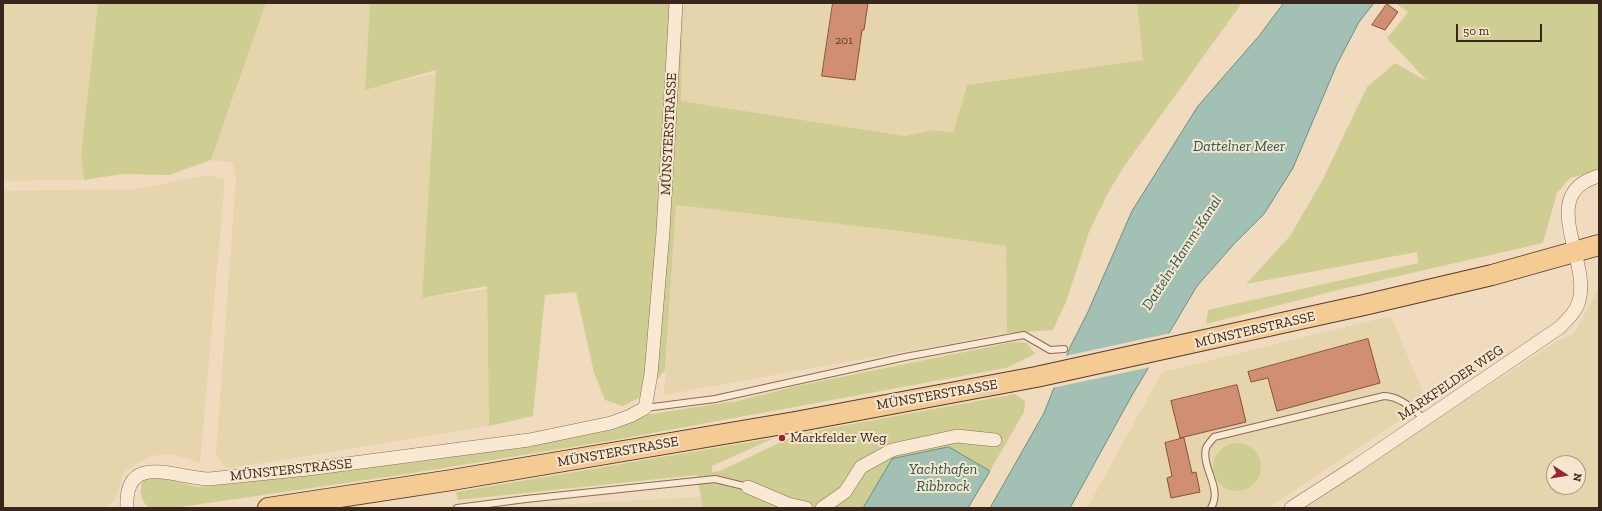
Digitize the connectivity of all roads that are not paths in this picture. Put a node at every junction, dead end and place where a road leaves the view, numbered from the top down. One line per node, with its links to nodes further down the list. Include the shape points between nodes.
1 (676, 3): 6 (street, MÜNSTERSTRASSE, via 663,232 651,374)
2 (1599, 176): 4 (street, MARKFELDER WEG, via 1583,184 1569,199 1567,216)
3 (1599, 245): 4 (main road, MÜNSTERSTRASSE)
4 (1575, 252): 7 (street, MARKFELDER WEG, via 1581,287 1579,302 1568,320); 11 (main road, MÜNSTERSTRASSE, via 1492,275 1036,377 795,422 468,478)
5 (1064, 349): 6 (lane, via 1050,350 1024,335 905,357 715,399)
6 (644, 408): 10 (street, MÜNSTERSTRASSE, via 611,423 529,440 409,456 209,479 147,471 136,477 128,491)
7 (1426, 420): 15 (lane, via 1402,400 1384,396 1214,437 1206,448 1207,462 1215,488); 16 (street, MARKFELDER WEG)
8 (995, 440): 14 (street, via 958,436 892,450 862,466 845,492)
9 (748, 487): 12 (lane, via 716,479 526,498); 13 (street, via 788,504)
10 (127, 508)
11 (268, 508)
12 (457, 508)
13 (806, 508)
14 (822, 508)
15 (1211, 508)
16 (1291, 508)

